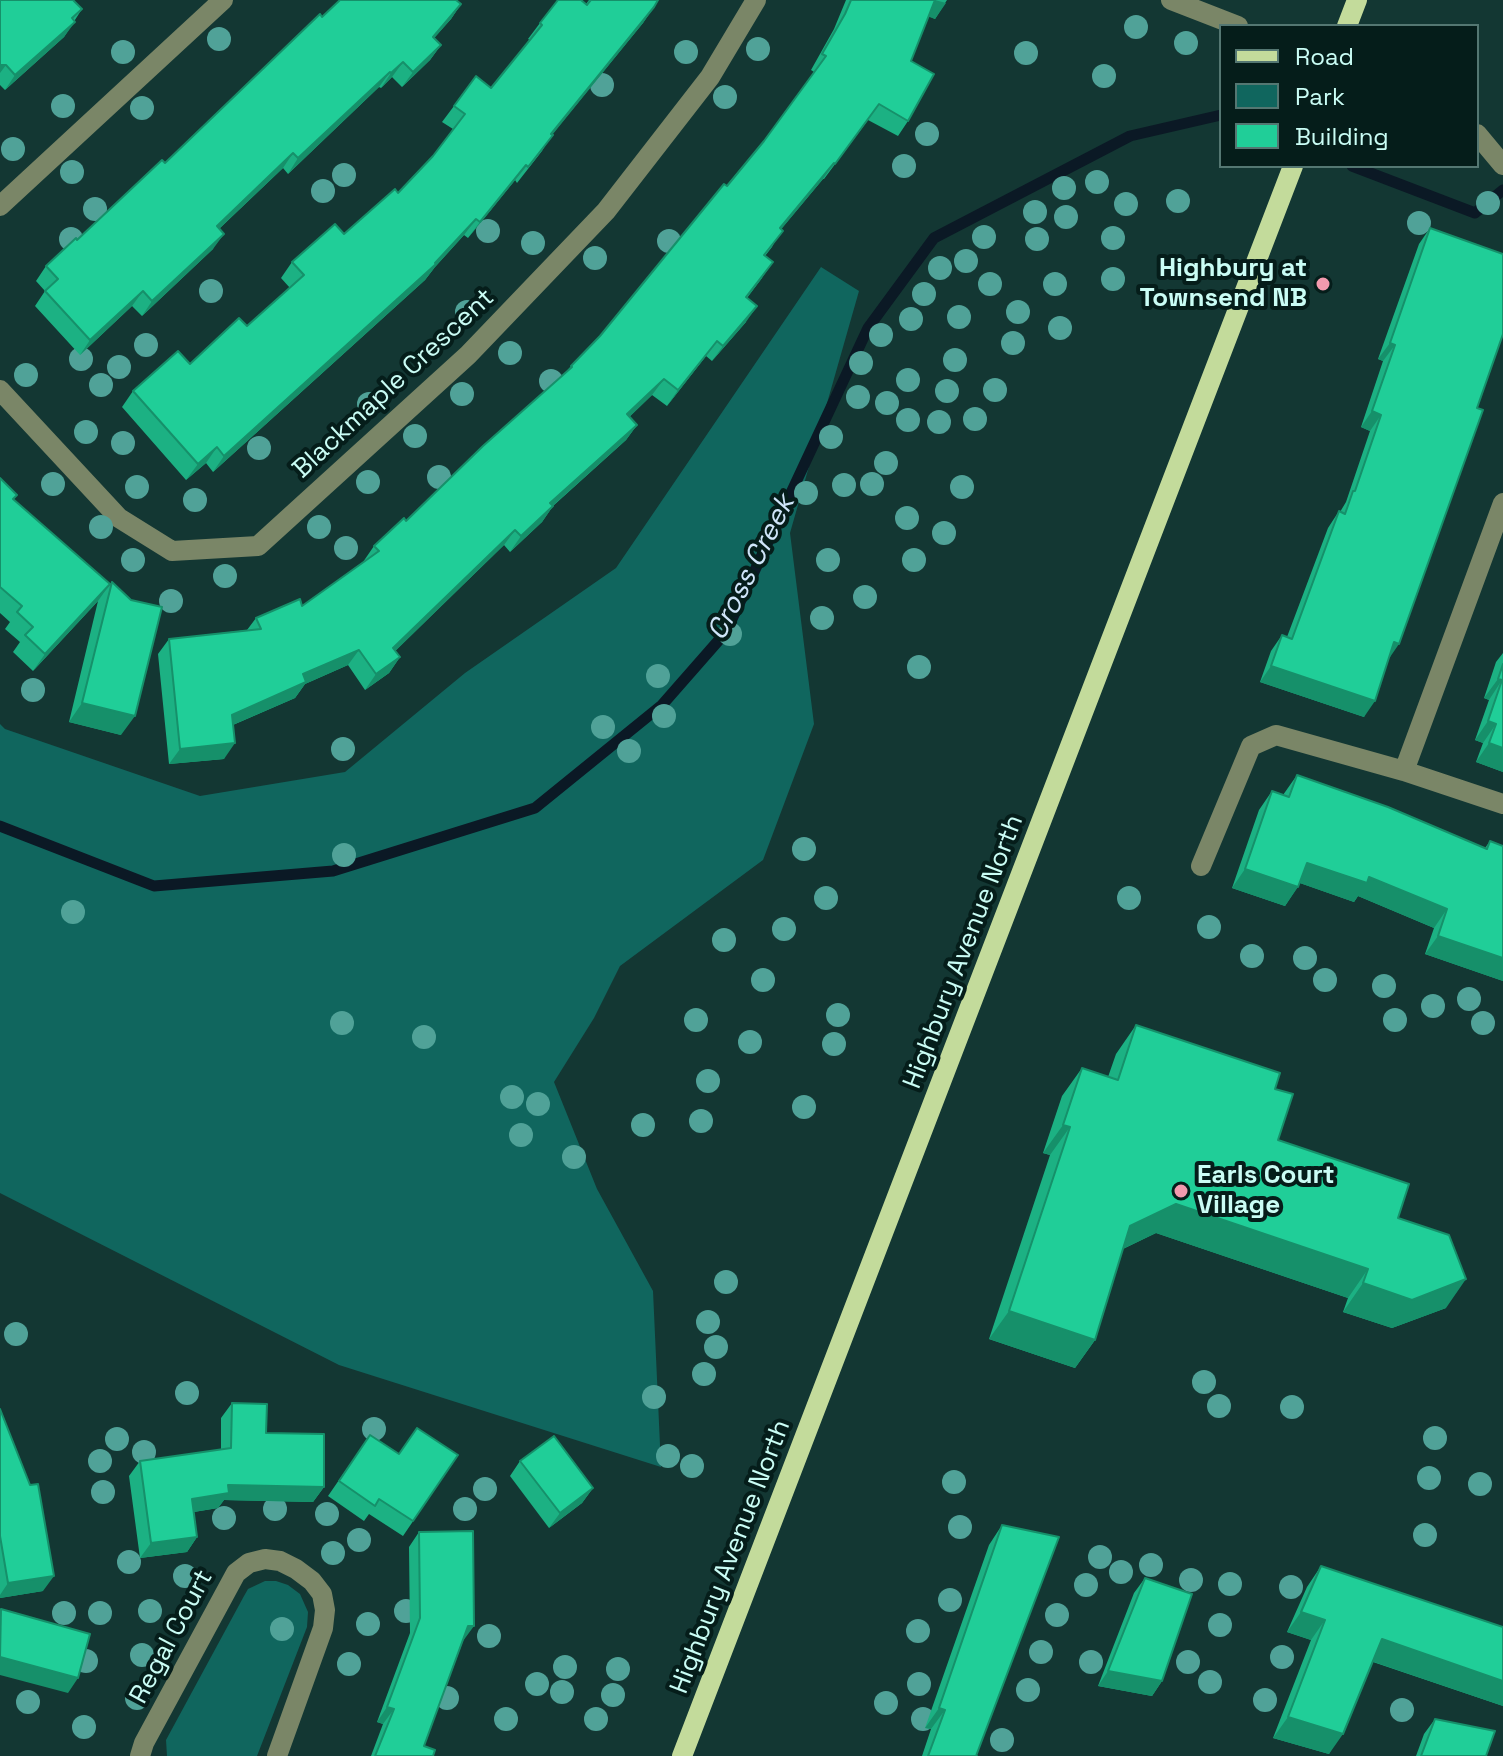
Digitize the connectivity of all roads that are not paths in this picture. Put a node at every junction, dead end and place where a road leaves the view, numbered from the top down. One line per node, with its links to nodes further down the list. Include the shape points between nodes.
1 (756, 0): 11 (street, Blackmaple Crescent, via 710,77 606,211 468,355 258,546 172,551 119,518)
2 (1171, 0): 5 (street)
3 (1357, 0): 6 (main road)
4 (218, 2): 10 (street)
5 (1233, 24)
6 (1348, 24)
7 (1479, 136): 8 (street)
8 (1503, 165)
9 (1292, 168): 18 (main road, Highbury Avenue North)
10 (0, 206)
11 (0, 390)
12 (1503, 503): 13 (street)
13 (1404, 771): 14 (street); 15 (street, via 1276,735 1251,746)
14 (1503, 804)
15 (1201, 866)
16 (140, 1756): 17 (street, Regal Court, via 236,1573 265,1559 280,1561 312,1581 325,1610)
17 (277, 1756)
18 (682, 1756)

